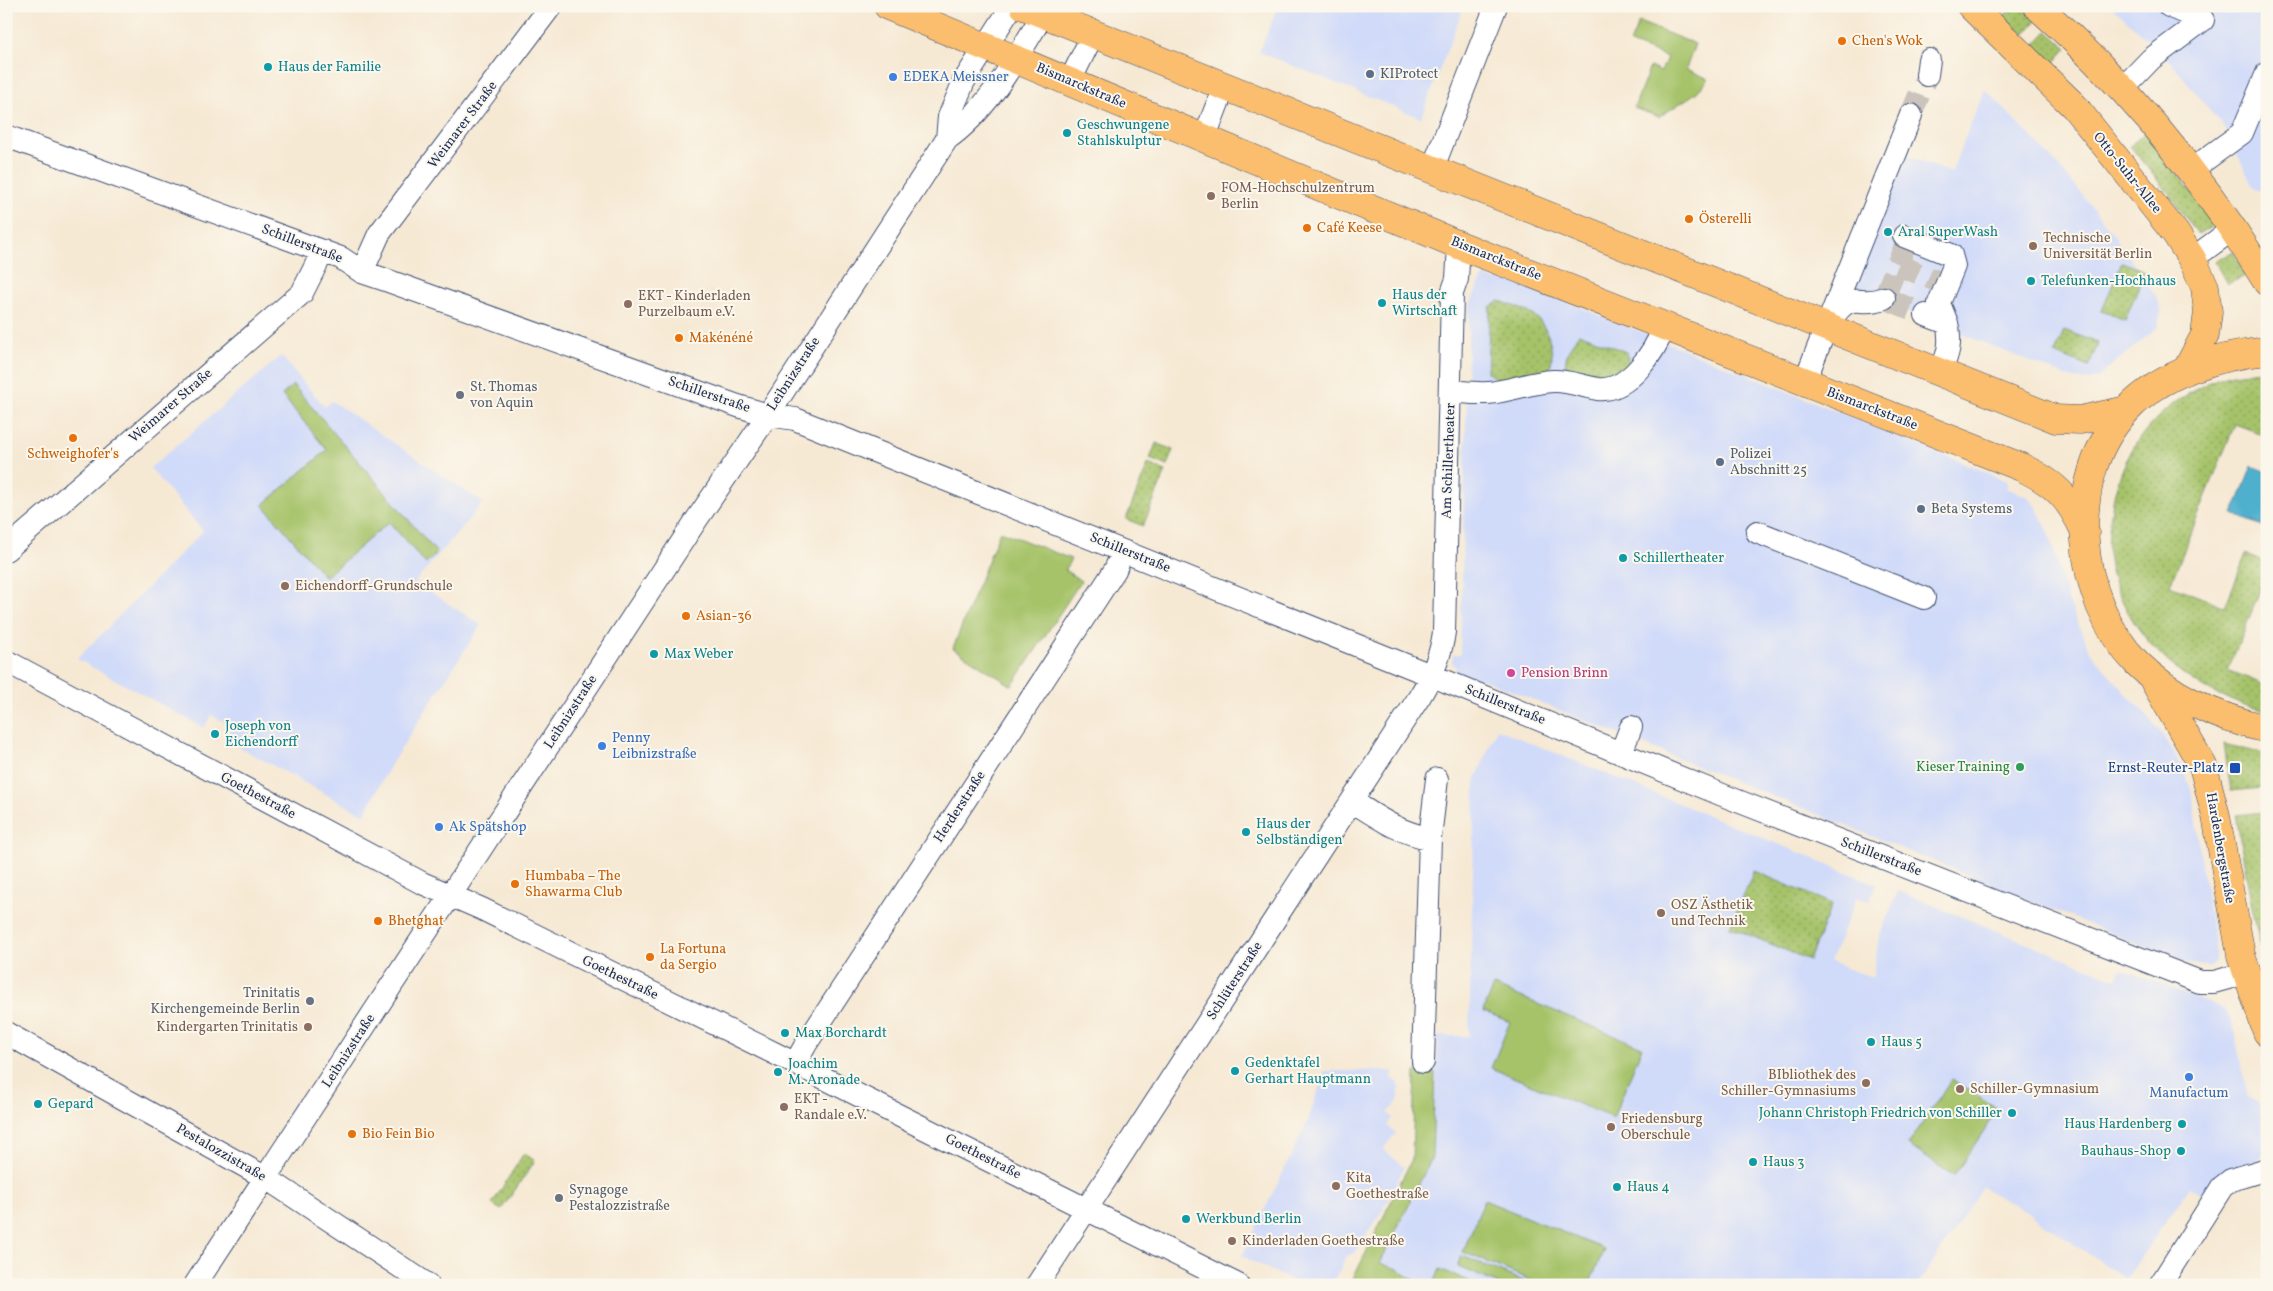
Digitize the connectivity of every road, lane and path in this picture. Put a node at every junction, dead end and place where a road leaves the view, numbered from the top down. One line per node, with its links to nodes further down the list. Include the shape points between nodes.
1 (551, 6): 28 (street, Weimarer Straße, via 379,234)
2 (888, 6): 10 (main road, Bismarckstraße)
3 (1012, 6): 10 (street, Leibnizstraße)
4 (1496, 6): 20 (street)
5 (1971, 6): 26 (main road, Otto-Suhr-Allee, via 2074,106 2176,234)
6 (2037, 6): 15 (main road)
7 (2169, 6): 15 (street, via 2203,20 2151,59)
8 (1038, 9): 9 (main road); 11 (street, Leibnizstraße)
9 (1094, 34): 13 (street); 14 (main road)
10 (986, 46): 11 (main road, Bismarckstraße); 18 (street, Leibnizstraße, via 964,81 949,116)
11 (1014, 58): 13 (main road, Bismarckstraße); 18 (street, Leibnizstraße, via 965,126)
12 (2267, 73): 21 (street, via 2242,133)
13 (1070, 81): 19 (main road, Bismarckstraße)
14 (1224, 87): 19 (street); 20 (main road)
15 (2123, 88): 21 (main road)
16 (1911, 116): 31 (street)
17 (6, 136): 25 (street, Schillerstraße)
18 (947, 139): 38 (street, Leibnizstraße)
19 (1204, 139): 24 (main road, Bismarckstraße)
20 (1432, 170): 31 (main road)
21 (2191, 170): 22 (main road)
22 (2233, 229): 26 (street); 27 (main road)
23 (1906, 239): 33 (street, via 1951,255 1941,292 1951,338)
24 (1459, 245): 30 (main road, Bismarckstraße); 36 (street, Am Schillertheater, via 1457,279 1452,293)
25 (323, 251): 28 (street, Schillerstraße); 41 (street, Weimarer Straße, via 302,293)
26 (2192, 259): 34 (main road, Otto-Suhr-Allee, via 2205,287 2208,312 2205,335)
27 (2263, 266)
28 (362, 272): 38 (street, Schillerstraße)
29 (1884, 298): 31 (street, via 1846,302)
30 (1664, 327): 35 (main road, Bismarckstraße); 36 (street, via 1643,364 1631,377 1612,387 1600,389 1555,380 1495,393)
31 (1826, 327): 33 (main road); 35 (street)
32 (2267, 352): 34 (main road, via 2218,359)
33 (1945, 361): 37 (main road, via 2063,421)
34 (2186, 371): 37 (main road)
35 (1804, 383): 40 (main road, Bismarckstraße, via 2048,481 2063,495)
36 (1450, 391): 46 (street, Am Schillertheater, via 1444,632)
37 (2127, 410): 40 (main road, via 2113,427 2093,471 2085,510)
38 (768, 415): 42 (street, Schillerstraße, via 794,419); 53 (street, Leibnizstraße)
39 (1757, 532): 43 (street)
40 (2085, 532): 45 (main road, via 2090,572 2102,609 2125,648)
41 (6, 550)
42 (1123, 550): 46 (street, Schillerstraße); 58 (street, Herderstraße, via 1115,570)
43 (1924, 598)
44 (6, 661): 53 (street, Goethestraße)
45 (2149, 674): 48 (main road, via 2227,719); 54 (main road, Hardenbergstraße, via 2203,766 2216,816 2236,937)
46 (1431, 676): 49 (street, Schillerstraße); 51 (street, Schlüterstraße)
47 (1631, 727): 49 (street)
48 (2267, 729)
49 (1621, 753): 54 (street, Schillerstraße, via 2200,982 2214,982)
50 (1437, 779): 52 (street)
51 (1352, 801): 52 (street, via 1413,836); 61 (street, Schlüterstraße)
52 (1430, 838): 57 (street)
53 (450, 896): 58 (street, Goethestraße); 60 (street, Leibnizstraße)
54 (2246, 973): 55 (main road, Hardenbergstraße)
55 (2267, 1032)
56 (6, 1033): 60 (street, Pestalozzistraße)
57 (1423, 1062)
58 (795, 1064): 61 (street, Goethestraße)
59 (2267, 1169): 66 (street, via 2239,1177 2222,1187)
60 (266, 1178): 62 (street, Leibnizstraße); 63 (street, Pestalozzistraße)
61 (1087, 1209): 64 (street, Schlüterstraße); 65 (street, Goethestraße)
62 (195, 1285)
63 (428, 1285)
64 (1037, 1285)
65 (1238, 1285)
66 (2160, 1285)

